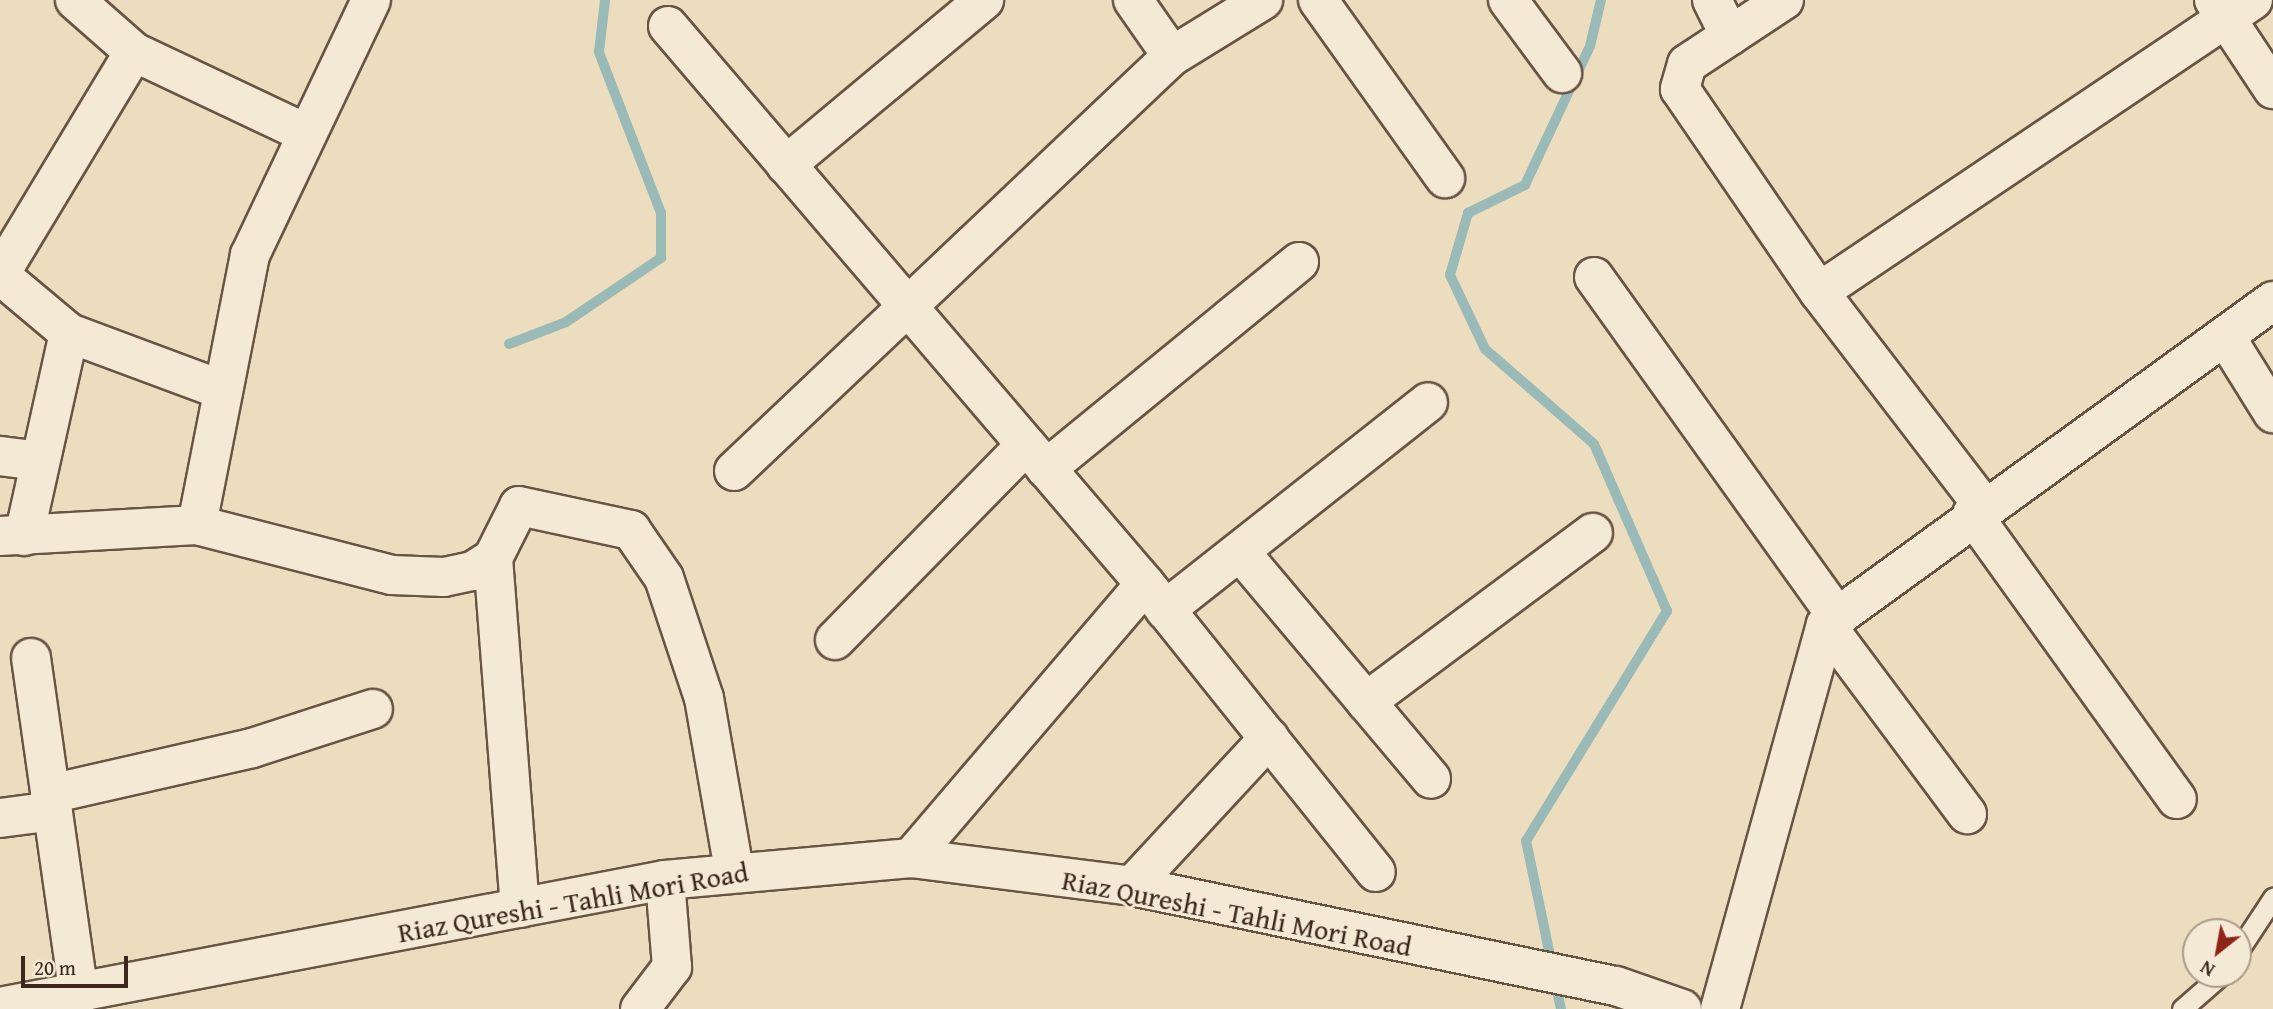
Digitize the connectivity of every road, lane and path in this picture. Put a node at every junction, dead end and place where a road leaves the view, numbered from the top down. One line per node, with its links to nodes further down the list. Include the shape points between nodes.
1 (75, 0): 11 (street)
2 (371, 0): 18 (street)
3 (984, 0): 19 (street)
4 (1133, 0): 15 (street)
5 (1263, 0): 15 (street)
6 (1318, 0): 20 (street)
7 (1508, 0): 16 (street)
8 (1712, 0): 13 (street)
9 (1784, 0): 13 (street)
10 (2231, 6): 17 (street); 24 (street)
11 (112, 13): 14 (street)
12 (668, 26): 19 (street)
13 (1730, 36): 24 (street, via 1687,64 1680,89)
14 (134, 52): 18 (street); 22 (street)
15 (1172, 56): 26 (street)
16 (1562, 73)
17 (2273, 89)
18 (305, 133): 29 (street, via 247,265)
19 (786, 165): 26 (street)
20 (1445, 178)
21 (1300, 262): 33 (street)
22 (0, 275): 27 (street)
23 (1594, 276): 43 (street)
24 (1819, 292): 36 (street)
25 (2273, 301): 28 (street)
26 (908, 307): 33 (street); 35 (street)
27 (69, 333): 29 (street); 34 (street)
28 (2225, 336): 31 (street); 36 (street)
29 (222, 390): 37 (street)
30 (1428, 402): 40 (street)
31 (2273, 413)
32 (0, 456): 34 (street)
33 (1036, 457): 42 (street); 44 (street)
34 (40, 461): 39 (street)
35 (734, 471)
36 (1978, 510): 43 (street); 50 (street)
37 (197, 525): 39 (street); 41 (street, via 392,575 444,577 473,571)
38 (1593, 533): 46 (street)
39 (12, 536)
40 (1241, 553): 42 (street); 46 (street)
41 (493, 558): 55 (street, via 519,506 610,522 631,530 654,554 704,698); 60 (street)
42 (1155, 597): 48 (street); 54 (street)
43 (1830, 619): 52 (street); 67 (street)
44 (835, 640)
45 (31, 658): 51 (street)
46 (1366, 702): 49 (street)
47 (373, 709): 51 (street, via 252,748)
48 (1269, 738): 56 (street); 58 (street)
49 (1431, 779)
50 (2177, 799)
51 (52, 802): 53 (street); 63 (street)
52 (1967, 814)
53 (0, 818)
54 (911, 858): 55 (street, Riaz Qureshi - Tahli Mori Road); 58 (street, Riaz Qureshi - Tahli Mori Road)
55 (734, 870): 57 (street, Riaz Qureshi - Tahli Mori Road)
56 (1377, 872)
57 (665, 880): 60 (street, Riaz Qureshi - Tahli Mori Road); 65 (street, via 672,967)
58 (1132, 886): 66 (street, Riaz Qureshi - Tahli Mori Road, via 1616,986)
59 (2273, 898): 61 (lane)
60 (520, 908): 63 (street, Riaz Qureshi - Tahli Mori Road)
61 (2252, 930)
62 (2206, 988): 68 (lane)
63 (79, 996): 64 (street, Riaz Qureshi - Tahli Mori Road)
64 (0, 1007)
65 (640, 1009)
66 (1682, 1009)
67 (1720, 1009)
68 (2182, 1009)

